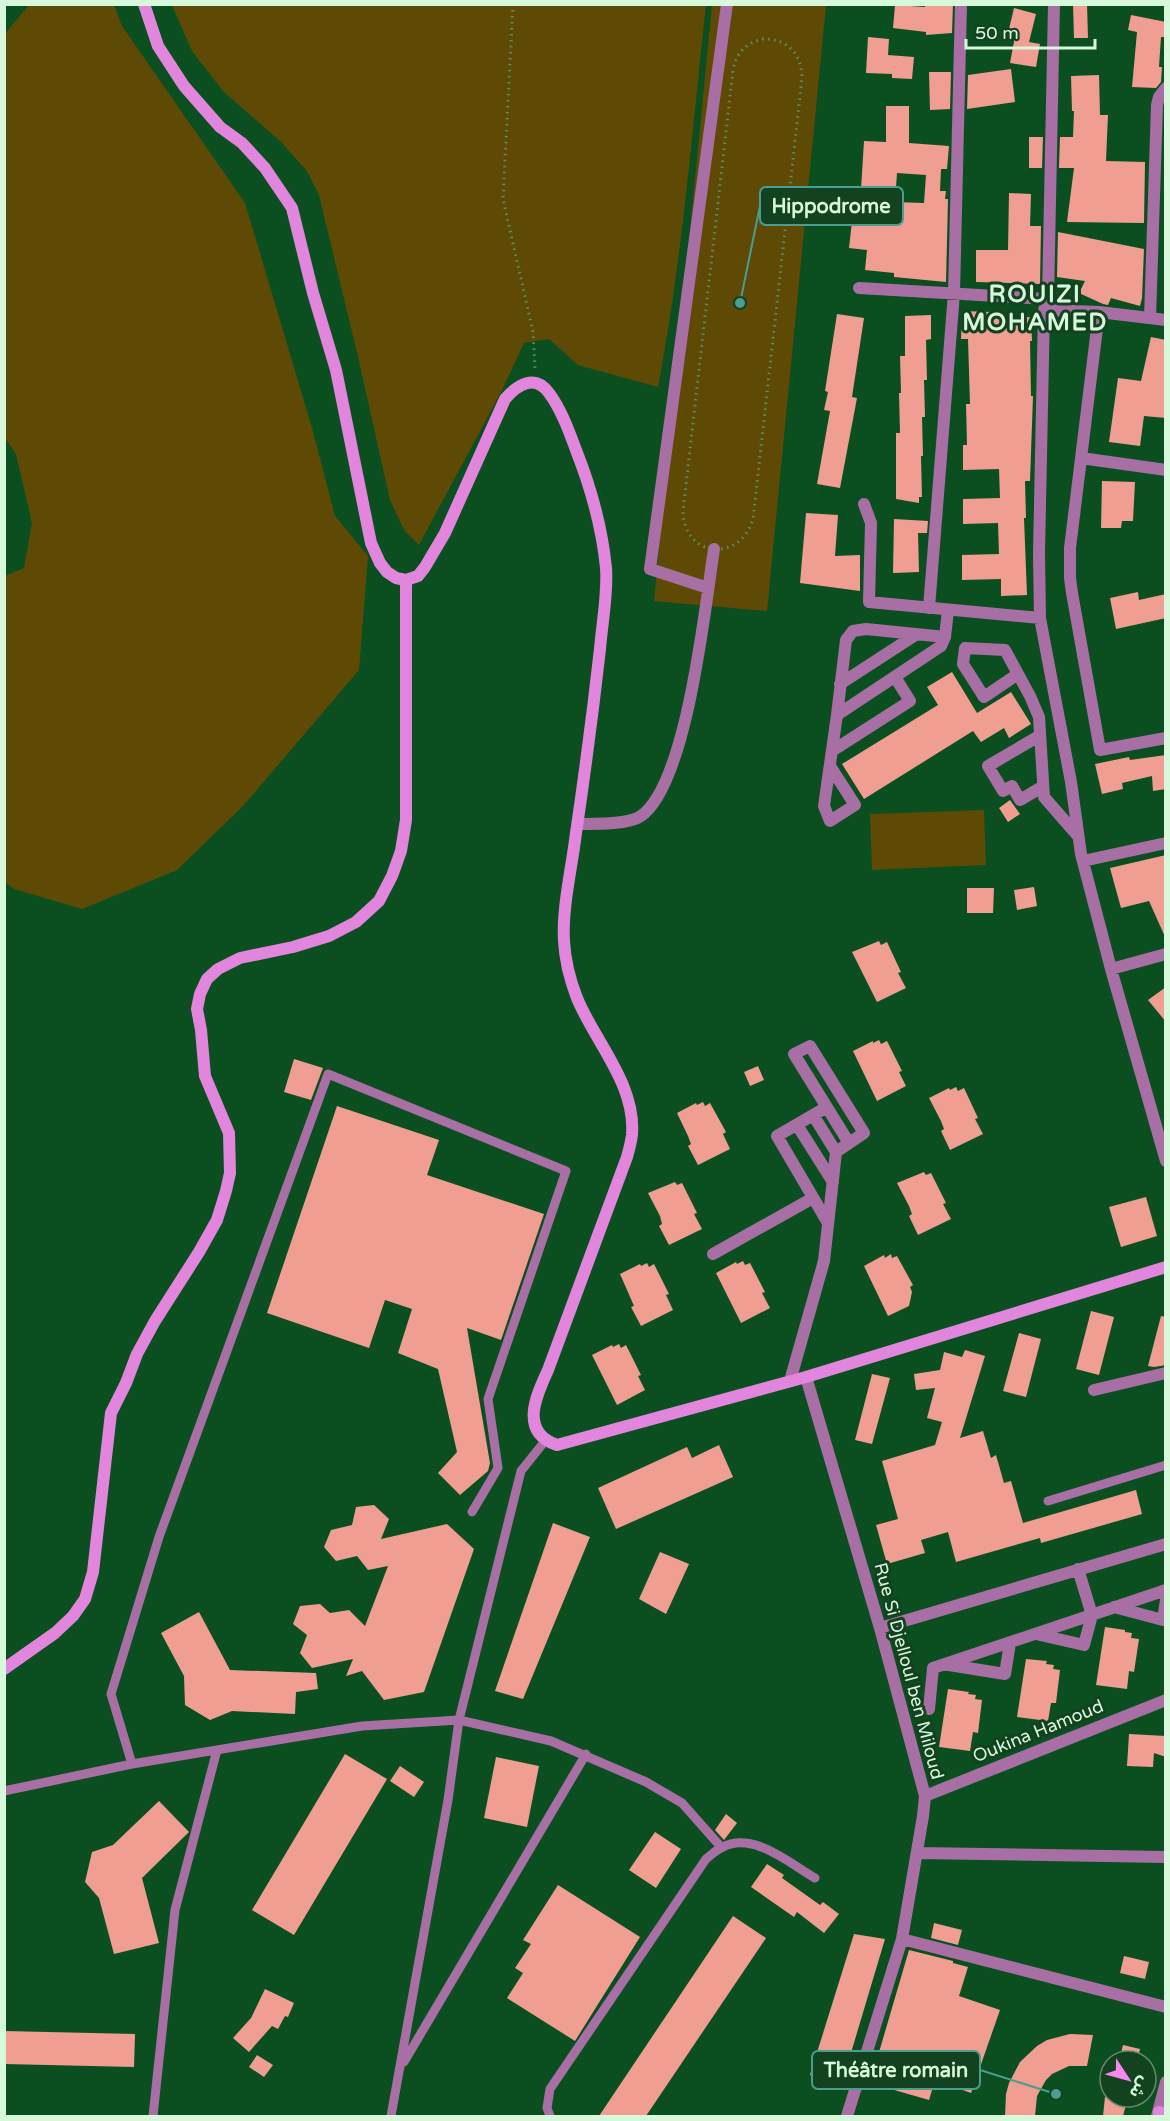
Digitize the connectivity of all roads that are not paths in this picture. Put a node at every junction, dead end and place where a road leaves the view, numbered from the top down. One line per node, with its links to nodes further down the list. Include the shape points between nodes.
1 (144, 4): 16 (main road, via 158,46 184,86 220,127 265,168 292,208 336,370 371,543 387,572)
2 (727, 4): 17 (street, via 650,569)
3 (961, 4): 7 (street)
4 (1054, 4): 8 (street)
5 (1166, 88): 10 (street, via 1157,105)
6 (859, 288): 7 (street)
7 (954, 293): 8 (street); 18 (street)
8 (1046, 304): 9 (street); 20 (street)
9 (1099, 312): 10 (street); 12 (street)
10 (1150, 318): 11 (street)
11 (1166, 320)
12 (1081, 458): 13 (street); 28 (street, via 1070,578 1100,750)
13 (1166, 470)
14 (864, 504): 18 (street, via 871,523 869,602)
15 (714, 549): 17 (street)
16 (406, 580): 32 (main road, via 425,567 444,533 505,399 526,382 545,387 585,471 600,526 606,570); 68 (main road, via 406,820 395,868 379,901 356,922 329,936 240,958 207,979 197,1009 205,1076 229,1133 230,1173 226,1191 217,1220 155,1321 111,1413 93,1572 84,1599 55,1633)
17 (708, 588): 32 (street, via 686,716 676,753 653,806 639,818)
18 (929, 608): 19 (street)
19 (948, 610): 20 (street); 22 (street)
20 (1040, 618): 33 (street)
21 (917, 634): 22 (street); 25 (street); 25 (street, via 853,631 846,640)
22 (945, 637): 24 (street, via 941,646)
23 (1018, 674): 23 (street, via 1005,650 965,648 963,664 984,697); 27 (street, via 1038,717)
24 (895, 677): 26 (street); 29 (street, via 910,701)
25 (840, 684): 26 (street)
26 (837, 715): 29 (street)
27 (1040, 736): 31 (street); 31 (street, via 988,766 1003,791 1012,786 1020,800)
28 (1166, 738)
29 (832, 751): 30 (street)
30 (830, 766)
31 (1042, 787): 33 (street, via 1044,797)
32 (578, 824): 54 (main road, via 564,940 569,973 578,1000 625,1092 632,1135 535,1399 533,1416)
33 (1079, 837): 35 (street)
34 (1166, 843): 35 (street)
35 (1083, 861): 37 (street)
36 (1166, 954): 37 (street)
37 (1110, 969): 41 (street)
38 (827, 1107): 39 (street); 42 (street); 42 (street, via 794,1054 810,1046 864,1134)
39 (813, 1115): 40 (street); 43 (street)
40 (797, 1125): 45 (street); 46 (street, via 777,1136)
41 (1162, 1134): 44 (street)
42 (849, 1143): 43 (street)
43 (836, 1152): 45 (street)
44 (1166, 1161)
45 (832, 1182): 47 (street)
46 (813, 1198): 47 (street); 48 (street)
47 (828, 1223): 52 (street, via 824,1261)
48 (713, 1254)
49 (1166, 1267): 51 (main road)
50 (1166, 1373): 53 (street)
51 (806, 1377): 52 (main road); 64 (street, Rue Si Djelloul ben Miloud)
52 (790, 1381): 54 (main road, via 557,1445)
53 (1094, 1390)
54 (545, 1441): 71 (lane, via 521,1471)
55 (1166, 1465): 56 (lane)
56 (1048, 1501)
57 (472, 1512): 74 (lane, via 498,1468 488,1399 566,1171 328,1074 159,1537 111,1694)
58 (1166, 1544): 59 (street)
59 (1078, 1569): 63 (street); 64 (street)
60 (1166, 1590): 62 (street)
61 (1166, 1600): 62 (street, via 1163,1620)
62 (1114, 1607): 63 (street)
63 (1092, 1615): 65 (street); 65 (street, via 1084,1645)
64 (880, 1628): 76 (street, Rue Si Djelloul ben Miloud)
65 (1035, 1634): 66 (street)
66 (1010, 1642): 67 (street); 67 (street, via 1005,1674)
67 (945, 1664): 70 (street, via 933,1668)
68 (4, 1669)
69 (1166, 1700): 76 (street, Oukina Hamoud)
70 (929, 1709)
71 (459, 1720): 72 (lane, via 362,1726); 73 (lane, via 551,1741); 83 (lane)
72 (217, 1750): 74 (lane); 86 (lane, via 175,1910)
73 (586, 1754): 77 (lane, via 674,1798); 83 (lane)
74 (132, 1764): 75 (lane)
75 (4, 1791)
76 (924, 1796): 78 (street, Rue Si Djelloul ben Miloud)
77 (722, 1847): 80 (lane, via 735,1843 763,1847); 88 (lane, via 693,1876 550,2089)
78 (917, 1853): 79 (street); 81 (street, Rue Si Djelloul ben Miloud)
79 (1166, 1857)
80 (815, 1878)
81 (902, 1939): 82 (street); 89 (street, Rue Si Djelloul ben Miloud)
82 (1166, 2007)
83 (400, 2068): 87 (lane)
84 (1166, 2082): 85 (street)
85 (1161, 2114)
86 (153, 2116)
87 (391, 2116)
88 (550, 2116)
89 (847, 2116)

